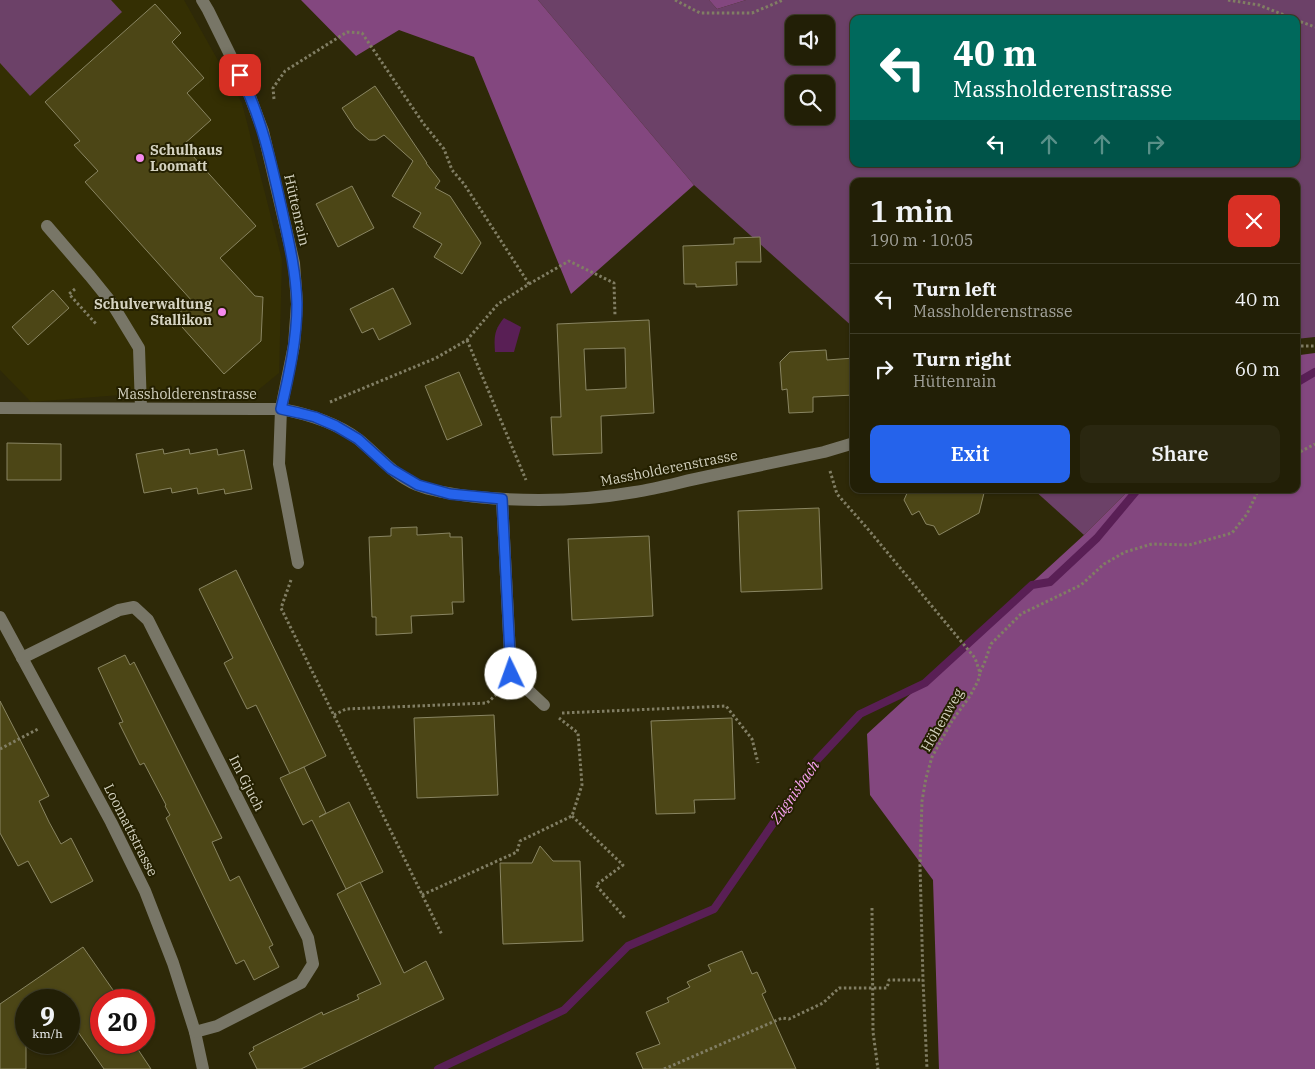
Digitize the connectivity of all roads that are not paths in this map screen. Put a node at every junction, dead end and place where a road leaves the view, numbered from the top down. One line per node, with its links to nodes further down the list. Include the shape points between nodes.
1 (202, 0): 5 (street, Hüttenrain, via 248,91 263,131 294,263 294,345)
2 (47, 226): 4 (street, via 111,302 139,348)
3 (0, 408): 4 (street, Massholderenstrasse)
4 (141, 408): 5 (street, Massholderenstrasse)
5 (281, 409): 7 (street, Massholderenstrasse, via 336,426 358,439 391,469 418,485 450,494); 8 (street, Hüttenrain, via 279,464)
6 (850, 444): 7 (street, Massholderenstrasse, via 635,492 584,498)
7 (502, 499): 11 (street, via 511,674)
8 (298, 563)
9 (0, 617): 10 (street, Loomattstrasse)
10 (22, 658): 12 (street, Loomattstrasse, via 145,891); 12 (street, Im Gjuch, via 119,610 134,608 148,620 308,938 313,964 301,983 217,1026)
11 (544, 705)
12 (195, 1032): 13 (street, Loomattstrasse)
13 (203, 1069)

